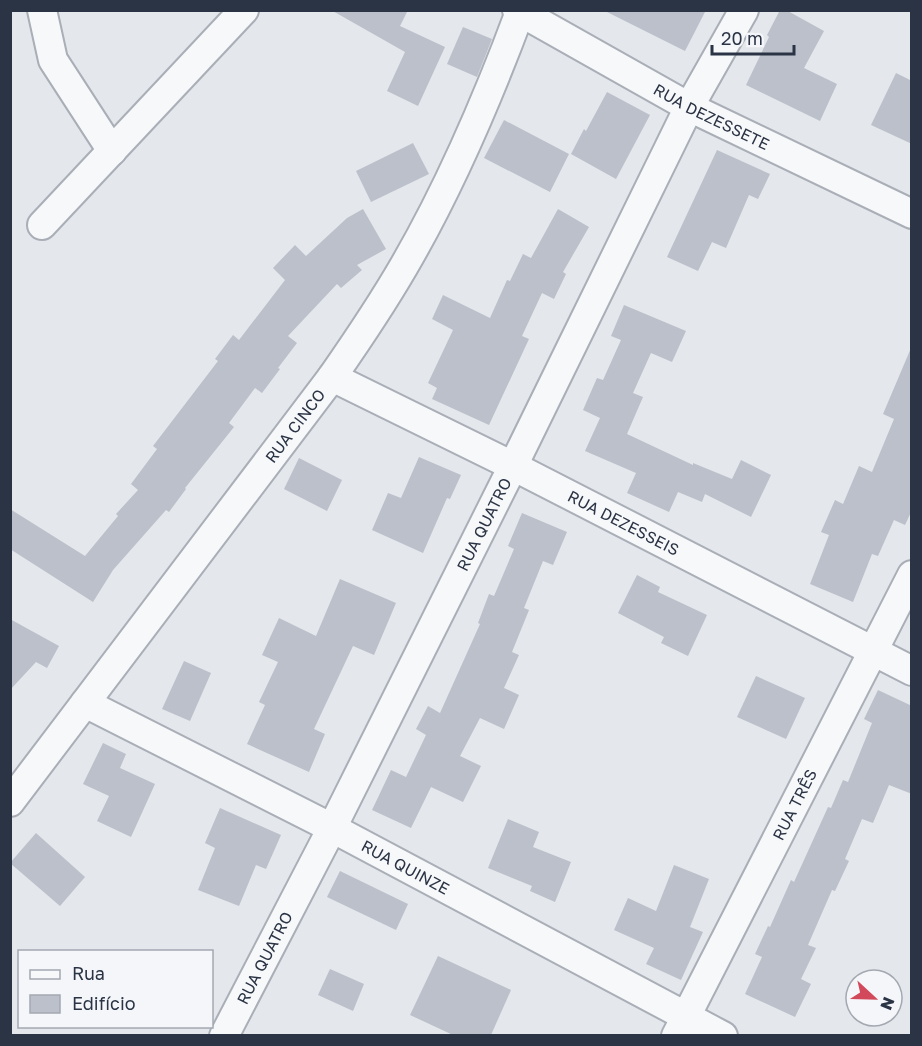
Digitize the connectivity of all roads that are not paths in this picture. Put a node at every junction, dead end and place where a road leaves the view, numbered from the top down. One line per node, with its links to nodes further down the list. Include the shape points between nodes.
1 (42, 10): 6 (street, via 53,60)
2 (244, 10): 6 (street)
3 (744, 10): 5 (street, RUA QUATRO)
4 (519, 11): 5 (street, RUA DEZESSETE); 9 (street, RUA CINCO, via 496,78 450,176 405,263)
5 (689, 107): 7 (street, RUA DEZESSETE); 10 (street, RUA QUATRO)
6 (112, 151): 8 (street)
7 (912, 214)
8 (42, 225)
9 (332, 377): 10 (street, RUA DEZESSEIS); 14 (street, RUA CINCO)
10 (513, 466): 12 (street, RUA DEZESSEIS); 16 (street, RUA QUATRO)
11 (912, 575): 12 (street, RUA TRÊS)
12 (873, 650): 13 (street, RUA DEZESSEIS); 17 (street, RUA TRÊS)
13 (912, 671)
14 (85, 703): 15 (street, RUA CINCO); 16 (street, RUA QUINZE)
15 (10, 802)
16 (332, 828): 17 (street, RUA QUINZE); 18 (street, RUA QUATRO)
17 (681, 1026): 19 (street, RUA QUINZE)
18 (224, 1035)
19 (723, 1035)

